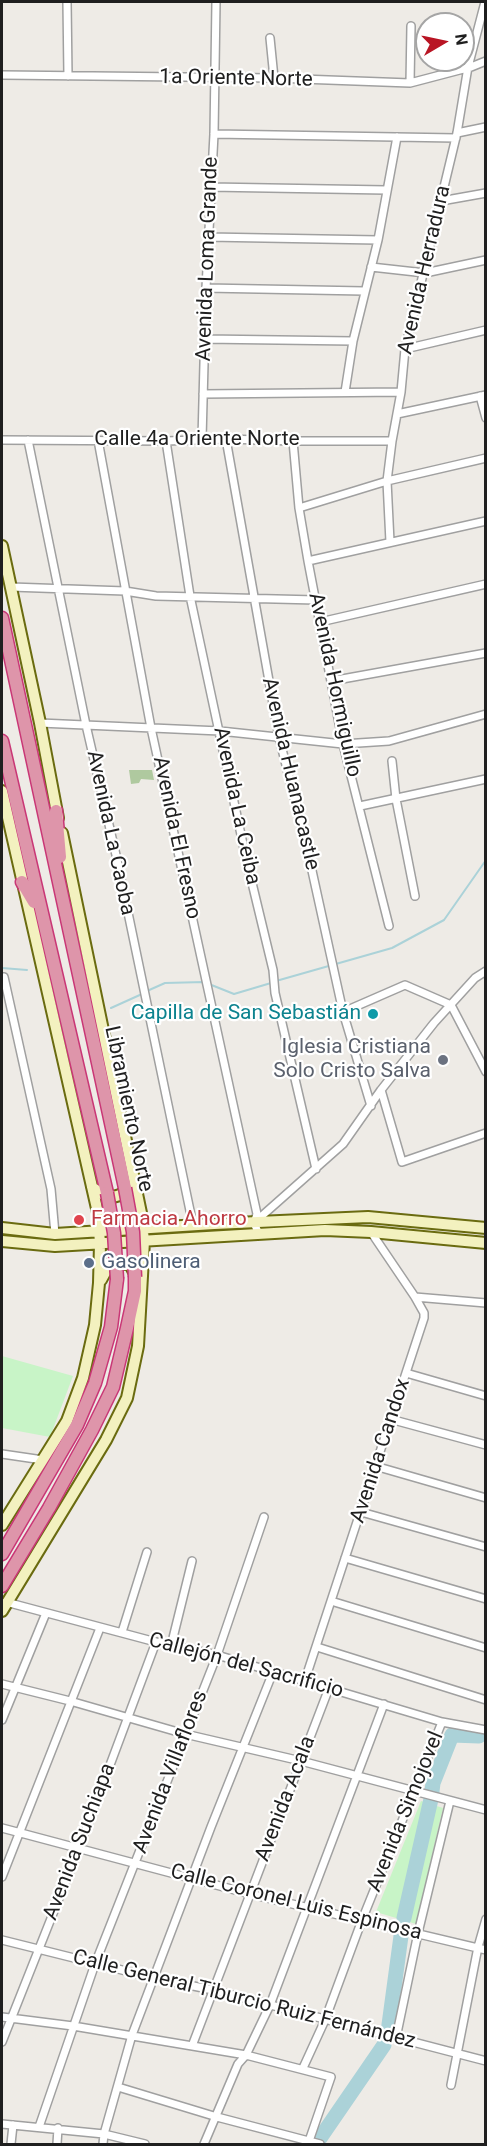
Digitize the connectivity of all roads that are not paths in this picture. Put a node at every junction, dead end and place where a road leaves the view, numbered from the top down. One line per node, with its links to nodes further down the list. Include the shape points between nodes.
1 (67, 2): 10 (street)
2 (216, 2): 12 (street, Avenida Loma Grande)
3 (484, 2): 6 (street, Avenida Herradura)
4 (411, 26): 13 (street)
5 (270, 38): 11 (street)
6 (475, 39)
7 (450, 72): 13 (street, 1a Oriente Norte)
8 (467, 72): 16 (street, Avenida Herradura)
9 (2, 75): 10 (street, 1a Oriente Norte)
10 (68, 76): 12 (street, 1a Oriente Norte)
11 (274, 78): 12 (street, 1a Oriente Norte); 13 (street, 1a Oriente Norte)
12 (214, 79): 15 (street, Avenida Loma Grande)
13 (410, 83)
14 (486, 128): 16 (street)
15 (214, 134): 17 (street); 18 (street, Avenida Loma Grande)
16 (457, 136): 17 (street); 21 (street, Avenida Herradura)
17 (397, 137): 19 (street)
18 (210, 187): 19 (street); 22 (street, Avenida Loma Grande)
19 (386, 190): 23 (street)
20 (486, 193): 21 (street)
21 (441, 201): 26 (street, Avenida Herradura)
22 (208, 237): 23 (street); 27 (street, Avenida Loma Grande)
23 (378, 240): 25 (street)
24 (486, 260): 26 (street)
25 (371, 267): 26 (street); 28 (street)
26 (425, 273): 32 (street, Avenida Herradura)
27 (206, 288): 28 (street); 30 (street, Avenida Loma Grande)
28 (364, 291): 31 (street)
29 (486, 330): 32 (street)
30 (204, 339): 31 (street); 35 (street, Avenida Loma Grande)
31 (353, 341): 33 (street)
32 (405, 349): 34 (street, Avenida Herradura)
33 (345, 392): 34 (street); 35 (street)
34 (401, 392): 37 (street, Avenida Herradura)
35 (203, 394): 39 (street, Avenida Loma Grande)
36 (483, 395): 37 (street); 38 (street)
37 (397, 414): 46 (street, Avenida Herradura)
38 (486, 418)
39 (202, 439): 40 (street, Calle 4a Oriente Norte); 44 (street, Calle 4a Oriente Norte)
40 (226, 439): 45 (street, Calle 4a Oriente Norte); 59 (street, Avenida Huanacastle)
41 (2, 440): 42 (street, Calle 4a Oriente Norte)
42 (28, 440): 43 (street, Calle 4a Oriente Norte); 56 (street, Avenida La Caoba)
43 (98, 440): 44 (street, Calle 4a Oriente Norte); 57 (street, Avenida El Fresno)
44 (166, 441): 58 (street, Avenida La Ceiba)
45 (292, 441): 46 (street, Calle 4a Oriente Norte); 49 (street, Avenida Hormiguillo)
46 (392, 441): 48 (street, Avenida Herradura)
47 (486, 458): 48 (street)
48 (387, 481): 49 (street); 51 (street, Avenida Herradura)
49 (299, 508): 53 (street, Avenida Hormiguillo)
50 (486, 521): 51 (street)
51 (390, 542): 53 (street)
52 (2, 546): 55 (street)
53 (308, 561): 60 (street, Avenida Hormiguillo)
54 (486, 584): 62 (street)
55 (11, 587): 56 (street); 66 (street)
56 (59, 589): 57 (street); 67 (street, Avenida La Caoba)
57 (125, 591): 58 (street); 68 (street, Avenida El Fresno)
58 (190, 596): 59 (street); 69 (street, Avenida La Ceiba)
59 (254, 598): 60 (street); 70 (street, Avenida Huanacastle)
60 (316, 600): 62 (street, Avenida Hormiguillo)
61 (2, 618): 81 (highway, Libramiento Norte)
62 (320, 622): 64 (street, Avenida Hormiguillo)
63 (486, 652): 64 (street)
64 (331, 681): 72 (street, Avenida Hormiguillo)
65 (486, 714): 72 (street, via 389,741)
66 (40, 723): 67 (street); 78 (street)
67 (86, 725): 68 (street); 96 (street, Avenida La Caoba)
68 (151, 728): 69 (street); 95 (street, Avenida El Fresno, via 257,1214)
69 (219, 731): 70 (street); 92 (street, Avenida La Ceiba)
70 (279, 737): 72 (street); 87 (street, Avenida Huanacastle)
71 (2, 741): 82 (highway, Libramiento Norte)
72 (343, 744): 77 (street, Avenida Hormiguillo)
73 (392, 761): 76 (street)
74 (486, 779): 76 (street)
75 (2, 791): 79 (street)
76 (396, 799): 77 (street); 80 (street)
77 (360, 806): 83 (street, Avenida Hormiguillo)
78 (56, 811): 81 (highway); 93 (street)
79 (22, 882): 82 (highway); 94 (street)
80 (415, 896)
81 (63, 904): 129 (highway, Libramiento Norte, bridge, via 125,1188 133,1232 135,1291 113,1387 49,1508)
82 (41, 912): 126 (highway, Libramiento Norte, bridge, via 107,1193 117,1279 111,1327 95,1383 77,1425)
83 (389, 926)
84 (486, 971): 86 (street)
85 (4, 977): 102 (street, via 51,1189)
86 (451, 1005): 87 (street, via 405,986); 88 (street); 89 (street)
87 (343, 1012): 90 (street, Avenida Huanacastle)
88 (486, 1072)
89 (381, 1090): 90 (street); 91 (street, via 402,1162)
90 (371, 1106): 92 (street, via 343,1144)
91 (486, 1133)
92 (316, 1169): 95 (street)
93 (134, 1176): 94 (street, via 132,1185 120,1195 105,1196); 98 (street)
94 (92, 1187): 100 (street)
95 (254, 1223): 96 (street); 99 (street, via 368,1217); 103 (street, Avenida El Fresno)
96 (193, 1225): 98 (street)
97 (2, 1228): 102 (street)
98 (143, 1228): 100 (street); 105 (street)
99 (481, 1228): 106 (street)
100 (100, 1232): 102 (street); 108 (street)
101 (371, 1232): 103 (street); 106 (street); 111 (street, Avenida Candox)
102 (55, 1234)
103 (258, 1234): 105 (street)
104 (2, 1240): 108 (street, via 55,1246)
105 (144, 1240): 108 (street); 110 (street)
106 (474, 1241): 107 (street)
107 (486, 1243)
108 (100, 1244): 109 (street)
109 (99, 1283): 110 (street, via 111,1266 127,1264 135,1271); 118 (street, via 83,1378 67,1421)
110 (141, 1296): 132 (street, via 138,1346 127,1398 106,1440)
111 (415, 1297): 112 (street); 113 (street, Avenida Candox, via 424,1318)
112 (486, 1303)
113 (406, 1373): 114 (street); 115 (street, Avenida Candox)
114 (486, 1396)
115 (390, 1419): 116 (street); 119 (street, Avenida Candox)
116 (486, 1445)
117 (2, 1454): 118 (street)
118 (43, 1460): 123 (street)
119 (375, 1466): 120 (street); 121 (street, Avenida Candox)
120 (486, 1498)
121 (361, 1512): 124 (street); 127 (street, Avenida Candox)
122 (264, 1517): 140 (street, Avenida Villaflores)
123 (2, 1525)
124 (486, 1547)
125 (147, 1552): 135 (street)
126 (2, 1554)
127 (345, 1558): 130 (street); 131 (street, Avenida Candox)
128 (192, 1561): 137 (street)
129 (2, 1586)
130 (486, 1599)
131 (331, 1601): 138 (street, Avenida Candox); 139 (street)
132 (4, 1606): 133 (street, Callejón del Sacrificio)
133 (46, 1613): 134 (street, Callejón del Sacrificio); 144 (street)
134 (100, 1628): 135 (street, Callejón del Sacrificio); 147 (street)
135 (122, 1632): 136 (street, Callejón del Sacrificio)
136 (156, 1642): 137 (street, Callejón del Sacrificio); 149 (street, Avenida Suchiapa)
137 (171, 1646): 140 (street, Callejón del Sacrificio)
138 (316, 1647): 142 (street, Avenida Candox); 146 (street)
139 (486, 1648)
140 (218, 1655): 141 (street, Callejón del Sacrificio); 153 (street, Avenida Villaflores)
141 (273, 1672): 142 (street, Callejón del Sacrificio); 154 (street)
142 (305, 1680): 145 (street, Callejón del Sacrificio)
143 (2, 1684): 144 (street)
144 (14, 1686): 147 (street); 150 (street)
145 (329, 1688): 148 (street, Callejón del Sacrificio); 155 (street, Avenida Acala)
146 (486, 1700)
147 (70, 1701): 149 (street); 161 (street)
148 (384, 1704): 151 (street, Callejón del Sacrificio); 156 (street)
149 (128, 1718): 153 (street); 162 (street, Avenida Suchiapa)
150 (2, 1720)
151 (442, 1722): 152 (street, Callejón del Sacrificio); 157 (street, Avenida Simojovel)
152 (486, 1730)
153 (185, 1734): 154 (street); 163 (street, Avenida Villaflores)
154 (243, 1747): 155 (street); 165 (street)
155 (301, 1761): 156 (street); 166 (street, Avenida Acala)
156 (357, 1776): 157 (street); 167 (street)
157 (417, 1793): 158 (street); 169 (street, Avenida Simojovel)
158 (450, 1801): 159 (street); 170 (street)
159 (486, 1810)
160 (2, 1828): 161 (street, Calle Coronel Luis Espinosa)
161 (20, 1833): 162 (street, Calle Coronel Luis Espinosa); 164 (street)
162 (79, 1848): 163 (street, Calle Coronel Luis Espinosa); 173 (street, Avenida Suchiapa)
163 (135, 1863): 165 (street, Calle Coronel Luis Espinosa); 174 (street, Avenida Villaflores)
164 (2, 1877)
165 (192, 1878): 166 (street, Calle Coronel Luis Espinosa); 175 (street)
166 (250, 1894): 167 (street, Calle Coronel Luis Espinosa); 176 (street, Avenida Acala)
167 (308, 1906): 169 (street, Calle Coronel Luis Espinosa); 177 (street)
168 (486, 1919): 172 (street)
169 (362, 1920): 170 (street, Calle Coronel Luis Espinosa); 180 (street, Avenida Simojovel)
170 (418, 1933): 172 (street, Calle Coronel Luis Espinosa); 183 (street)
171 (2, 1940): 173 (street, Calle General Tiburcio Ruiz Fernández)
172 (482, 1948): 186 (street)
173 (38, 1949): 174 (street, Calle General Tiburcio Ruiz Fernández); 179 (street, Avenida Suchiapa)
174 (95, 1964): 175 (street, Calle General Tiburcio Ruiz Fernández); 181 (street, Avenida Villaflores)
175 (154, 1978): 176 (street, Calle General Tiburcio Ruiz Fernández); 182 (street)
176 (213, 1990): 177 (street, Calle General Tiburcio Ruiz Fernández); 185 (street, Avenida Acala)
177 (270, 2005): 180 (street, Calle General Tiburcio Ruiz Fernández); 187 (street)
178 (2, 2017): 179 (street)
179 (11, 2018): 181 (street); 184 (street, Avenida Suchiapa)
180 (325, 2020): 183 (street, Calle General Tiburcio Ruiz Fernández); 189 (street, Avenida Simojovel)
181 (73, 2026): 182 (street); 195 (street, Avenida Villaflores)
182 (132, 2035): 185 (street); 191 (street)
183 (396, 2038): 186 (street, Calle General Tiburcio Ruiz Fernández)
184 (2, 2042)
185 (192, 2046): 187 (street)
186 (457, 2054): 188 (street, Calle General Tiburcio Ruiz Fernández); 190 (street)
187 (246, 2055): 189 (street); 192 (street, via 238,2064)
188 (486, 2061)
189 (303, 2068): 198 (street, via 331,2077)
190 (451, 2085)
191 (118, 2087): 192 (street); 197 (street)
192 (217, 2117): 198 (street); 203 (street)
193 (2, 2124): 194 (street)
194 (13, 2125): 195 (street); 199 (street)
195 (39, 2127): 196 (street)
196 (58, 2128): 197 (street); 200 (street)
197 (104, 2134): 201 (street); 202 (street)
198 (313, 2144)
199 (11, 2145)
200 (57, 2145)
201 (103, 2145)
202 (145, 2145)
203 (204, 2145)

